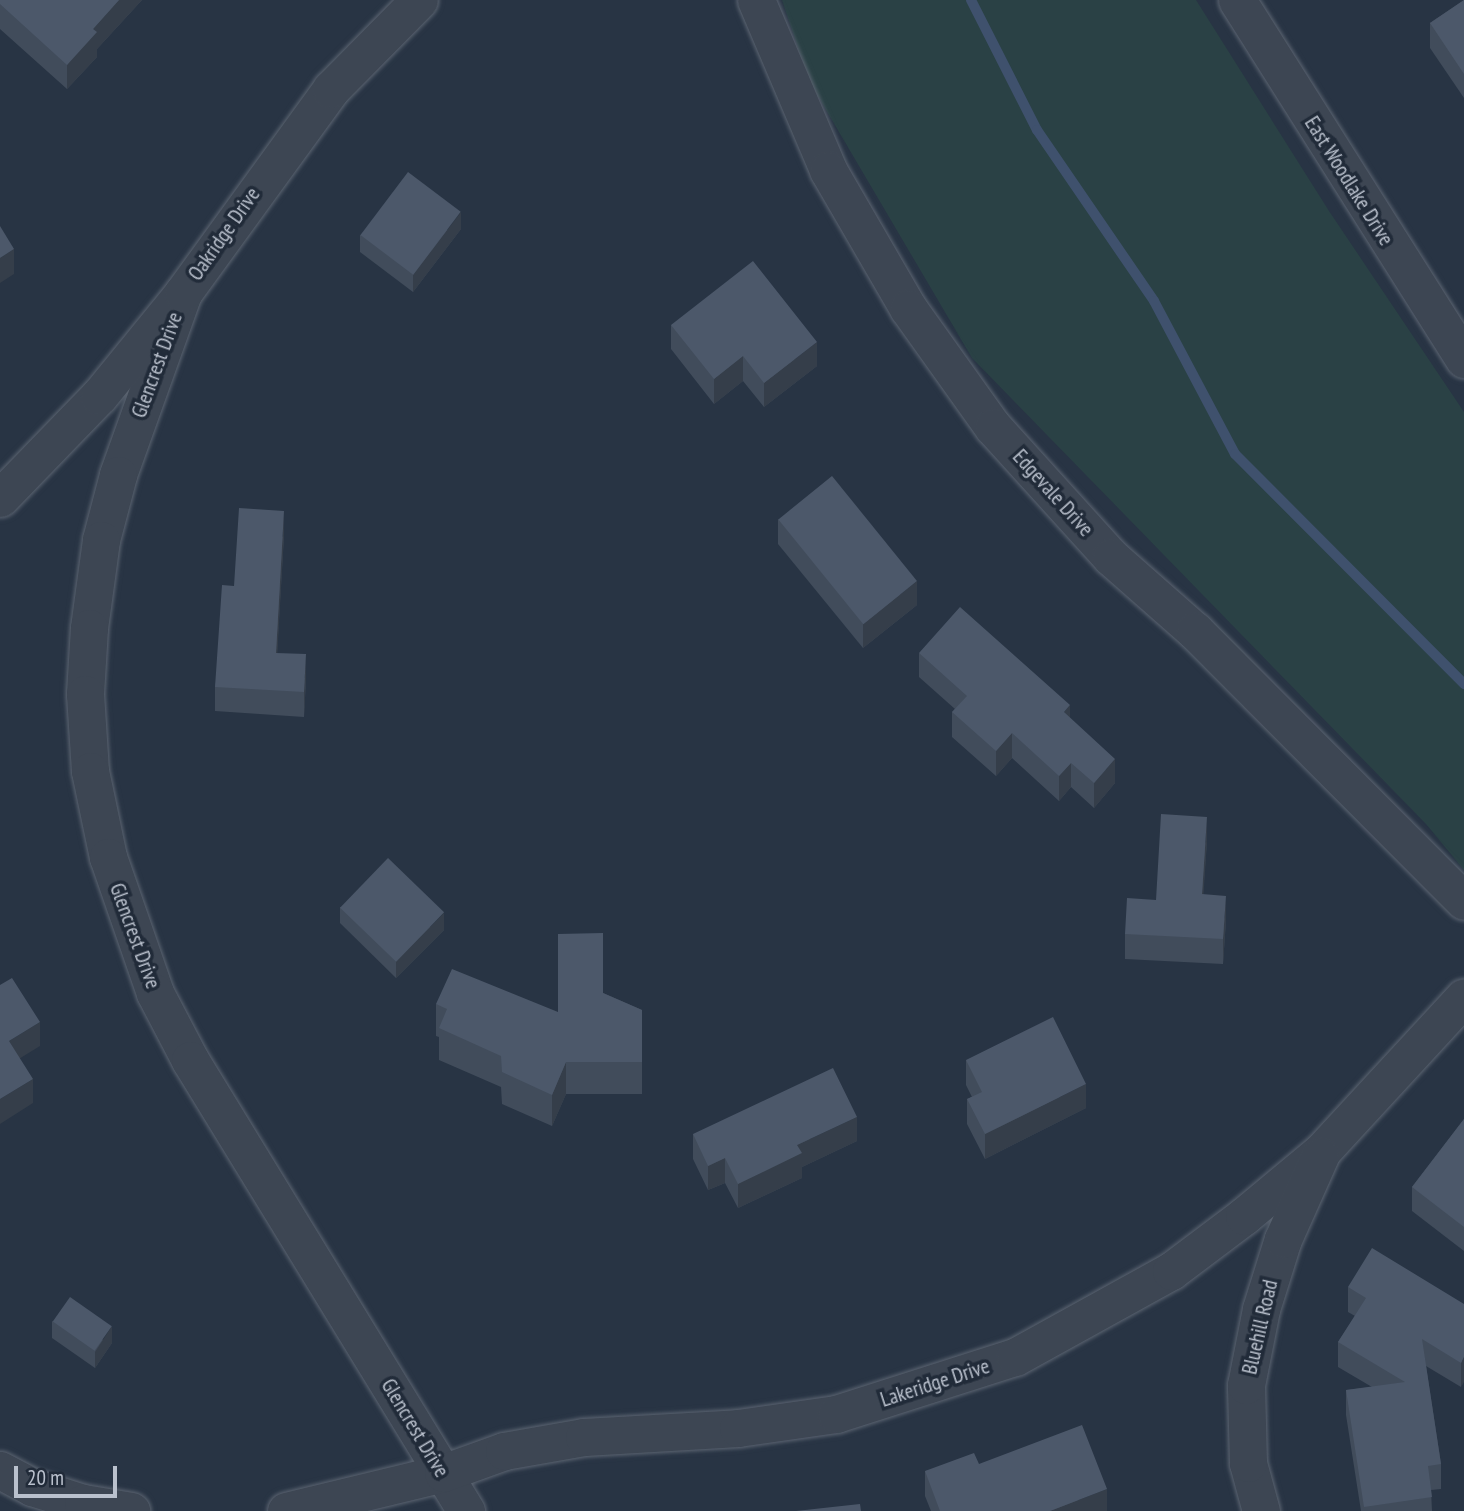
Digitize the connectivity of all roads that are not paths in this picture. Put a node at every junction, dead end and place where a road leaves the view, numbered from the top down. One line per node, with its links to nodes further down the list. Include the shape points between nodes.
1 (419, 0): 4 (street, Oakridge Drive, via 331,89)
2 (756, 0): 7 (street, Edgevale Drive, via 828,170 908,309 993,427 1111,557 1195,631)
3 (1237, 0): 5 (street, East Woodlake Drive)
4 (183, 293): 6 (street, Oakridge Drive, via 99,396); 11 (street, Glencrest Drive, via 118,475 101,540 89,628 85,694 90,771 108,858 155,993 190,1059)
5 (1464, 359)
6 (0, 498)
7 (1464, 901)
8 (1464, 998): 9 (street, Lakeridge Drive)
9 (1322, 1151): 11 (street, Lakeridge Drive, via 1171,1271 1015,1357 836,1414 738,1428 584,1437 503,1451); 15 (street, Bluehill Road, via 1283,1240 1261,1309 1246,1385 1248,1463)
10 (0, 1470): 12 (street, via 32,1487)
11 (443, 1473): 13 (street, Lakeridge Drive); 14 (street, Glencrest Drive)
12 (131, 1511)
13 (286, 1511)
14 (466, 1511)
15 (1261, 1511)

